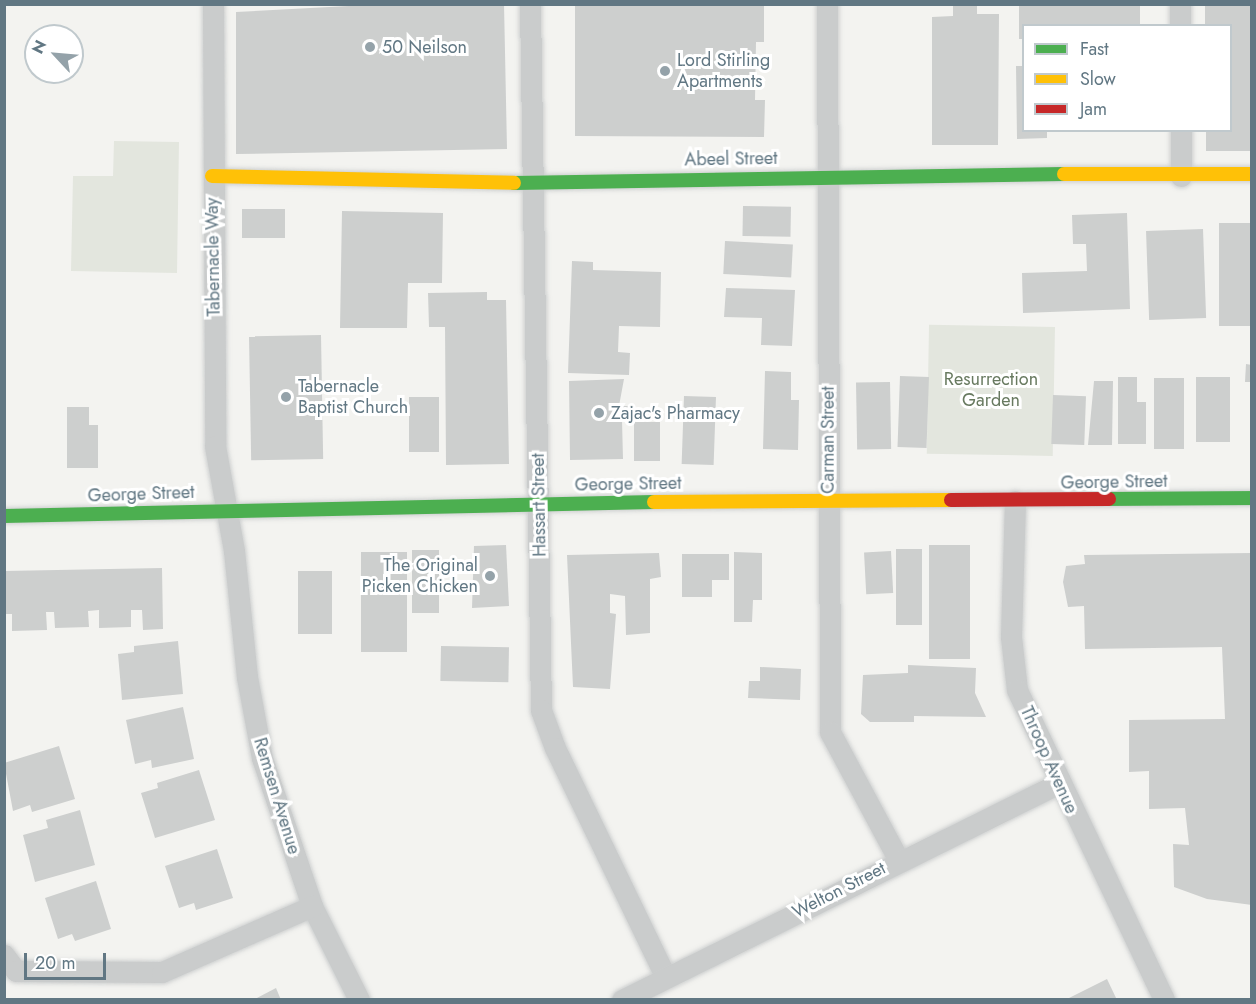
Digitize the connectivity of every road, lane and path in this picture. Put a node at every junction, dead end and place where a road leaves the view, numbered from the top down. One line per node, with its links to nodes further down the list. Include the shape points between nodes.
1 (213, 4): 9 (street, Tabernacle Way)
2 (530, 4): 11 (street, Hassart Street)
3 (827, 4): 8 (street, Carman Street)
4 (1180, 4): 5 (street)
5 (1180, 24)
6 (1180, 132): 10 (street)
7 (1251, 174): 10 (street, Abeel Street)
8 (825, 175): 10 (street, Abeel Street); 11 (street, Abeel Street); 13 (street, Carman Street)
9 (212, 176): 11 (street, Abeel Street); 16 (street, Tabernacle Way, via 215,446)
10 (1180, 176)
11 (534, 181): 15 (street, Hassart Street)
12 (1251, 498): 14 (street, George Street)
13 (829, 500): 14 (street, George Street); 15 (street, George Street); 19 (street, Carman Street, via 830,732)
14 (1015, 501): 18 (street, Throop Avenue, via 1011,637 1017,690)
15 (539, 503): 16 (street, George Street); 22 (street, Hassart Street, via 542,710 555,748)
16 (226, 509): 17 (street, George Street); 20 (street, Remsen Avenue, via 262,758)
17 (4, 516)
18 (1059, 784): 19 (street, Welton Street); 25 (street, Throop Avenue)
19 (898, 859): 22 (street, Welton Street)
20 (312, 906): 21 (street, via 162,972 16,971); 23 (street, Remsen Avenue)
21 (4, 955)
22 (666, 978): 24 (street, Welton Street)
23 (358, 999)
24 (622, 999)
25 (1164, 999)

